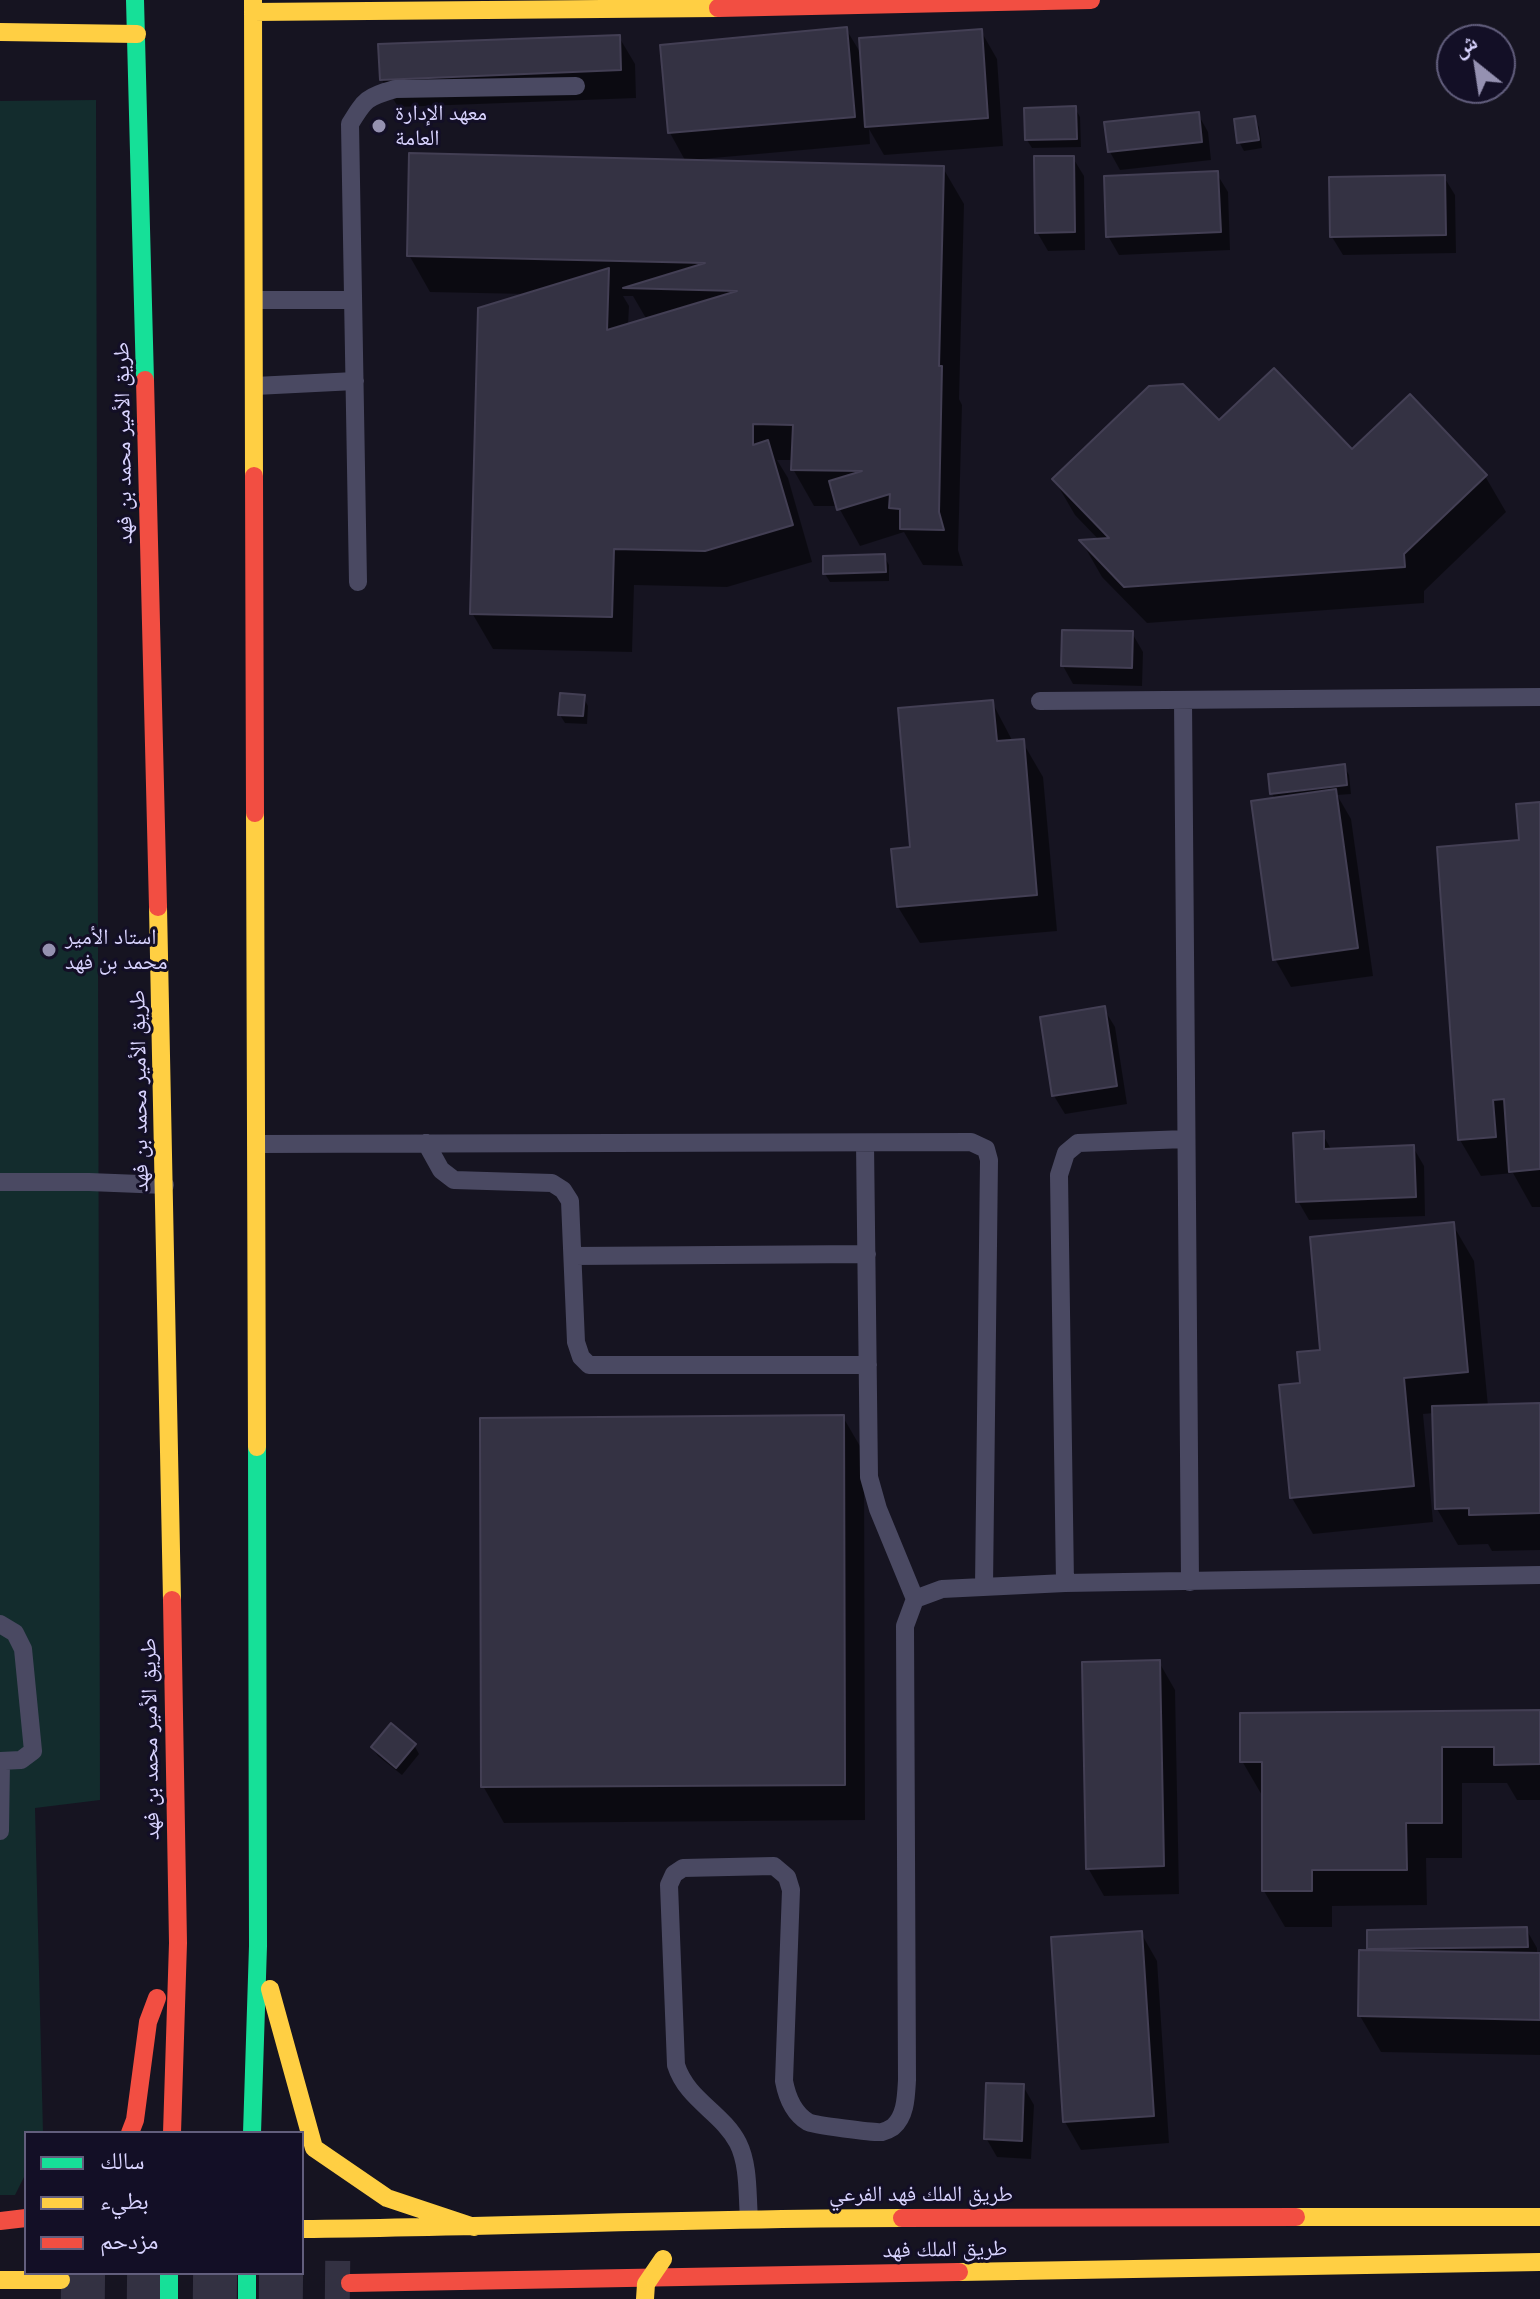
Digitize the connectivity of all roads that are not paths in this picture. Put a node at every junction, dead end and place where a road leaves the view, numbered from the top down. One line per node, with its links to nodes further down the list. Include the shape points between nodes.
1 (135, 0): 5 (main road, طريق الأمير محمد بن فهد)
2 (1091, 0): 3 (main road, via 774,8)
3 (253, 6): 7 (main road)
4 (0, 32): 5 (main road)
5 (137, 34): 20 (main road, طريق الأمير محمد بن فهد)
6 (576, 86): 8 (lane, via 395,89 372,95 350,124)
7 (254, 300): 8 (lane); 10 (main road)
8 (353, 300): 9 (lane)
9 (355, 381): 10 (lane); 11 (lane)
10 (255, 386): 18 (main road)
11 (358, 582)
12 (1540, 697): 13 (lane)
13 (1183, 700): 14 (lane); 15 (lane)
14 (1040, 701)
15 (1186, 1139): 25 (lane); 26 (lane, via 1078,1143 1066,1153 1059,1175)
16 (426, 1143): 17 (lane); 18 (lane); 22 (lane, via 441,1170 454,1180 552,1183 563,1190 570,1201)
17 (865, 1143): 21 (lane); 27 (lane, via 971,1142 986,1149 989,1160)
18 (256, 1144): 33 (main road)
19 (0, 1182): 20 (lane)
20 (165, 1185): 32 (main road, طريق الأمير محمد بن فهد)
21 (867, 1254): 22 (lane); 23 (lane)
22 (573, 1256): 23 (lane, via 576,1342 589,1365)
23 (868, 1365): 28 (lane, via 869,1477)
24 (1540, 1575): 25 (lane)
25 (1190, 1582): 26 (lane)
26 (1065, 1583): 27 (lane)
27 (984, 1587): 28 (lane, via 942,1589)
28 (915, 1599): 38 (lane, via 905,1626 907,2080 906,2101 893,2127 882,2132 809,2123 787,2097 787,1877 774,1866 683,1868 669,1885 676,2065 681,2080 737,2142)
29 (0, 1624): 30 (lane, via 15,1633 23,1649 33,1751 21,1760)
30 (1, 1761): 31 (lane)
31 (0, 1831)
32 (178, 1943): 34 (main road, via 148,2022); 35 (main road, طريق الأمير محمد بن فهد)
33 (258, 1946): 36 (main road); 41 (main road, via 314,2148 387,2198)
34 (131, 2131)
35 (172, 2131)
36 (252, 2131)
37 (1540, 2217): 38 (main road, طريق الملك فهد الفرعي)
38 (749, 2218): 41 (main road, طريق الملك فهد الفرعي); 43 (main road)
39 (24, 2221): 40 (main road)
40 (0, 2222)
41 (474, 2227): 42 (main road, طريق الملك فهد الفرعي)
42 (304, 2229)
43 (706, 2239)
44 (670, 2256): 53 (main road, bridge, via 651,2273)
45 (1540, 2262): 50 (main road, طريق الملك فهد)
46 (169, 2275): 51 (main road)
47 (247, 2275): 52 (main road)
48 (0, 2280): 49 (main road)
49 (61, 2280)
50 (350, 2283)
51 (169, 2299)
52 (247, 2299)
53 (645, 2299)

